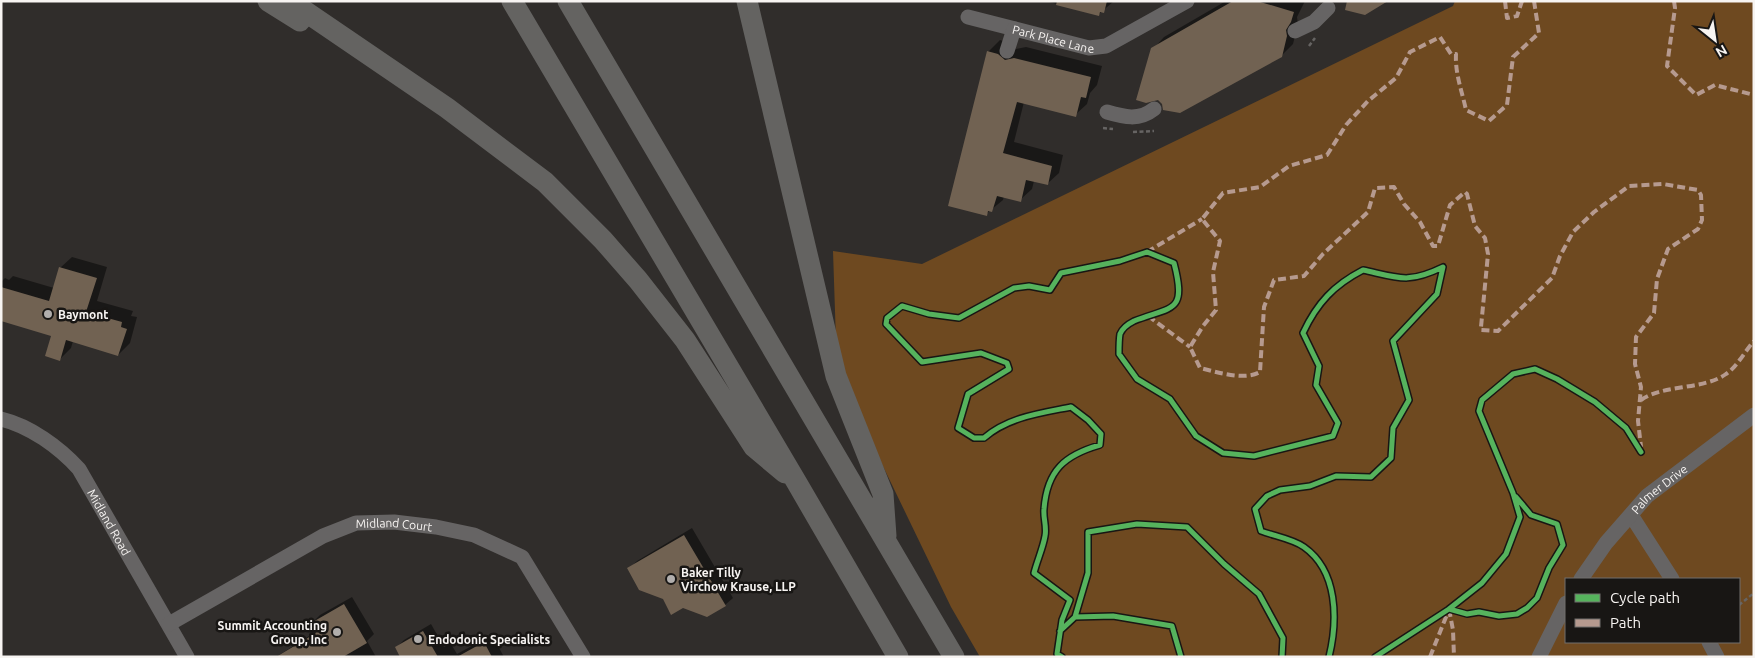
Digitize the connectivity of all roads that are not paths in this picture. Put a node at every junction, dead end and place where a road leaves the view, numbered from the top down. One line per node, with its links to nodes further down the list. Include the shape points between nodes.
1 (268, 1): 13 (highway, via 329,39)
2 (290, 1): 13 (highway)
3 (512, 1): 18 (highway)
4 (568, 1): 20 (highway)
5 (747, 1): 20 (highway, via 836,376 883,494)
6 (1187, 1): 10 (street, Park Place Lane, via 1106,46 1089,48)
7 (1328, 4): 9 (street, via 1329,16); 11 (street, via 1314,22)
8 (968, 17): 10 (street, Park Place Lane)
9 (1324, 27)
10 (1014, 29): 12 (street)
11 (1295, 32)
12 (1006, 51)
13 (382, 64): 18 (highway, via 545,182 603,240 685,340 754,448)
14 (1154, 109): 15 (street, via 1141,116 1130,117)
15 (1108, 112)
16 (1754, 415): 19 (street, Palmer Drive, via 1647,496)
17 (1, 419): 24 (street, Midland Road, via 20,423 78,469)
18 (798, 483): 28 (highway)
19 (1631, 514): 21 (street, Palmer Drive); 22 (street)
20 (887, 541): 29 (highway)
21 (1582, 578)
22 (1671, 578)
23 (1565, 605): 30 (street)
24 (169, 624): 26 (street, Midland Road); 27 (street, Midland Court, via 323,536 356,523 394,522 474,535 522,557)
25 (1710, 643): 31 (street)
26 (187, 657)
27 (583, 657)
28 (898, 657)
29 (954, 657)
30 (1539, 657)
31 (1718, 657)

